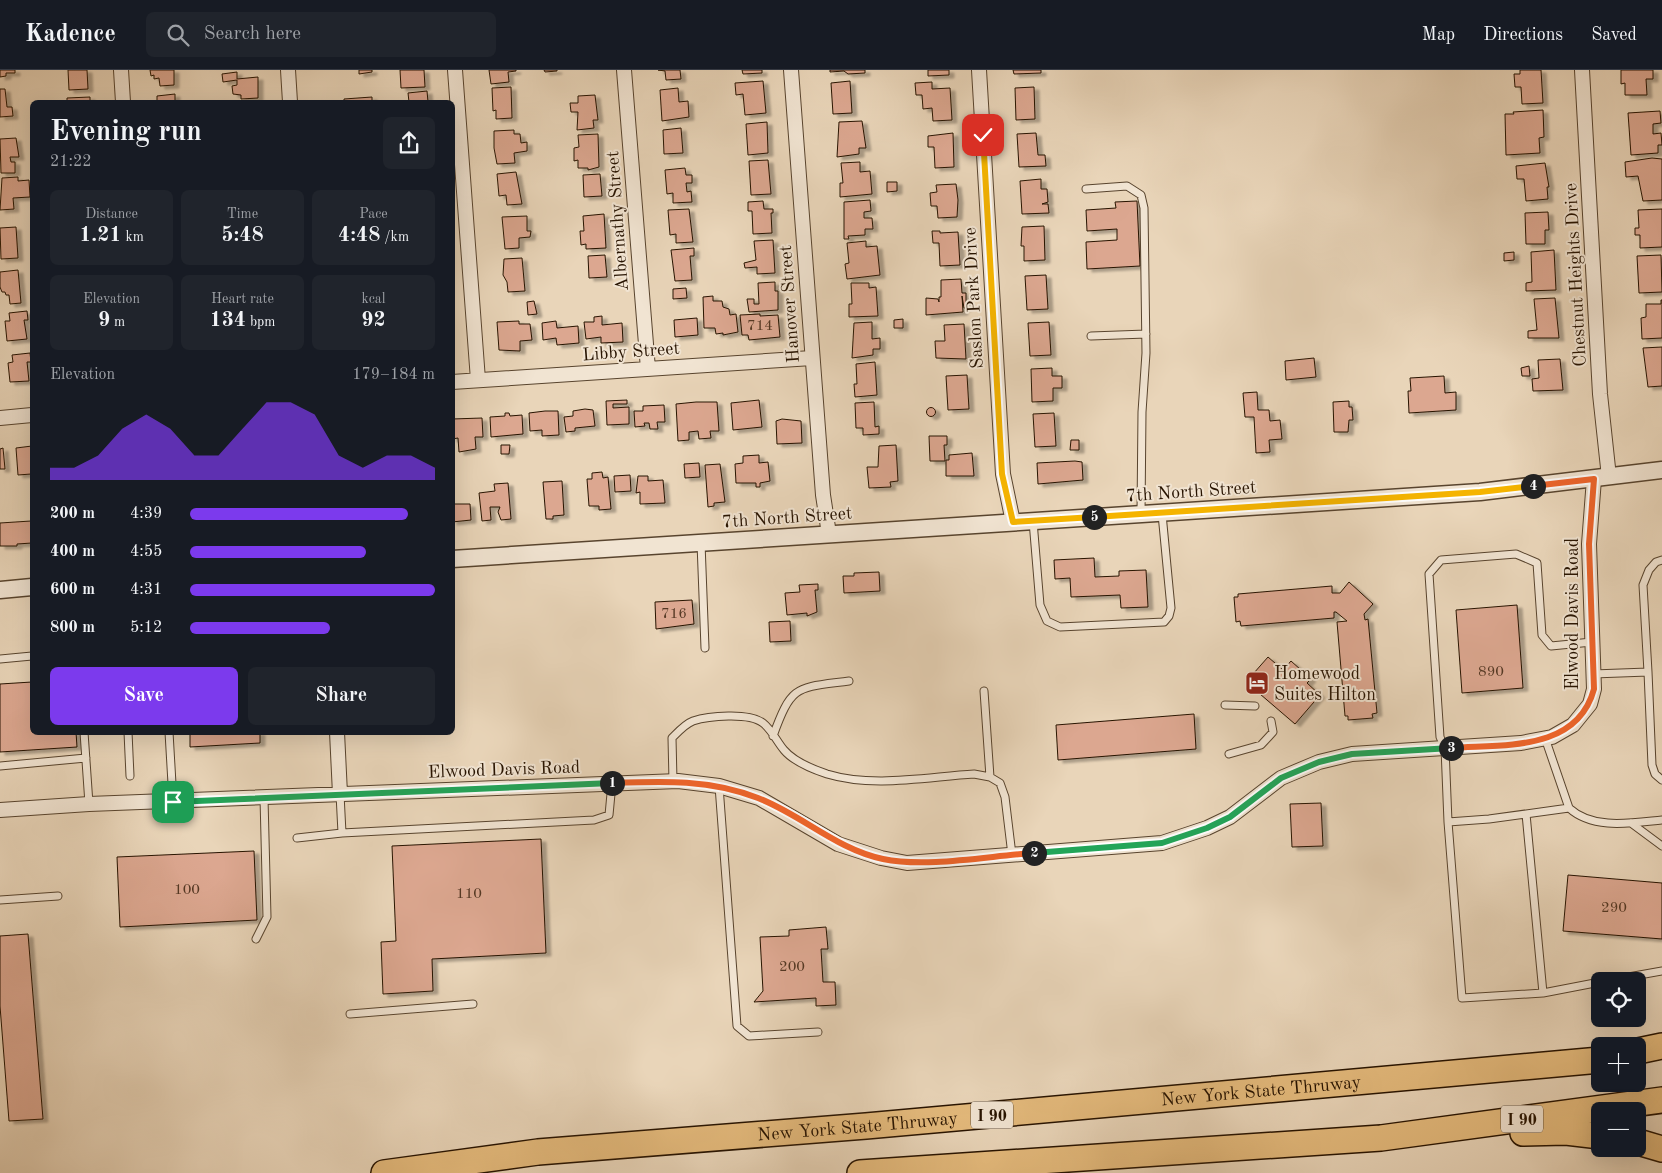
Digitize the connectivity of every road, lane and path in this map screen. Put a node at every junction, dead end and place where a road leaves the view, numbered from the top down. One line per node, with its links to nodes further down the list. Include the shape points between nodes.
1 (121, 70): 8 (street)
2 (288, 70): 9 (street)
3 (455, 70): 15 (street)
4 (624, 70): 14 (street, Albernathy Street)
5 (791, 70): 13 (street, Hanover Street)
6 (979, 70): 24 (street, Saslon Park Drive, via 1002,474)
7 (1582, 70): 20 (street, Chestnut Heights Drive, via 1600,394)
8 (123, 100)
9 (290, 100)
10 (1086, 189): 11 (lane, via 1127,186 1141,195 1144,208)
11 (1146, 334): 12 (lane); 22 (lane)
12 (1091, 336)
13 (812, 358): 14 (street, Libby Street); 25 (street, Hanover Street)
14 (648, 369): 15 (street, Libby Street)
15 (478, 380): 16 (street, Libby Street)
16 (455, 382)
17 (30, 415): 18 (street)
18 (0, 418)
19 (1662, 470): 20 (street, 7th North Street)
20 (1601, 478): 21 (street, 7th North Street, via 1480,492); 31 (street, Elwood Davis Road, via 1589,544)
21 (1162, 513): 22 (street, 7th North Street); 23 (lane, via 1171,608 1170,616 1164,622 1060,627 1047,622 1040,605)
22 (1141, 514): 23 (street, 7th North Street)
23 (1033, 521): 24 (street, 7th North Street)
24 (1013, 522): 25 (street, 7th North Street)
25 (829, 534): 26 (street, 7th North Street)
26 (701, 542): 27 (street, 7th North Street); 32 (lane)
27 (455, 559)
28 (1662, 560): 35 (lane, via 1649,570 1643,585)
29 (30, 587): 30 (street)
30 (0, 590)
31 (1592, 642): 36 (street, Elwood Davis Road); 48 (lane, via 1551,646 1542,635 1536,563 1516,554 1441,560 1429,574 1440,737)
32 (705, 648)
33 (30, 656): 34 (lane)
34 (0, 659)
35 (1648, 672): 36 (lane); 54 (lane, via 1652,765)
36 (1594, 674): 47 (street, Elwood Davis Road, via 1590,704 1573,725)
37 (849, 681): 46 (lane, via 797,691 783,708)
38 (984, 691): 53 (lane)
39 (1225, 705): 40 (lane)
40 (1255, 706)
41 (1271, 721): 49 (lane, via 1272,732 1261,745)
42 (84, 735): 50 (lane)
43 (128, 735): 52 (lane)
44 (169, 735): 60 (lane)
45 (337, 735): 58 (street)
46 (773, 736): 53 (lane, via 797,761 826,774 866,782 974,774); 55 (lane, via 763,723 750,718 715,716 691,722 672,738)
47 (1545, 738): 48 (street, Elwood Davis Road, via 1521,743); 62 (lane)
48 (1444, 748): 66 (lane); 71 (street, Elwood Davis Road, via 1352,754 1319,762 1281,778 1230,817 1162,843)
49 (1229, 754)
50 (86, 758): 51 (lane); 61 (lane)
51 (0, 766)
52 (130, 776)
53 (990, 777): 71 (lane, via 1000,782 1005,797)
54 (1662, 780)
55 (673, 781): 56 (street, Elwood Davis Road); 57 (street, Elwood Davis Road)
56 (612, 783): 58 (street, Elwood Davis Road); 68 (lane, via 609,815 594,820)
57 (719, 786): 71 (street, Elwood Davis Road, via 758,798 838,844 881,858 907,863); 81 (lane, via 737,1026 748,1036)
58 (340, 794): 59 (street, Elwood Davis Road); 68 (lane)
59 (264, 798): 60 (street, Elwood Davis Road); 74 (lane, via 267,917)
60 (173, 802): 61 (street, Elwood Davis Road)
61 (89, 804): 63 (street, Elwood Davis Road)
62 (1569, 808): 64 (lane); 67 (lane, via 1591,822)
63 (0, 810)
64 (1526, 814): 66 (lane); 78 (lane)
65 (1662, 820): 67 (lane)
66 (1448, 822): 78 (lane, via 1462,998)
67 (1631, 822): 70 (lane)
68 (342, 833): 69 (lane)
69 (297, 838)
70 (1662, 846)
71 (1012, 854)
72 (58, 896): 73 (lane)
73 (0, 900)
74 (256, 939)
75 (1662, 971): 76 (lane)
76 (1646, 974)
77 (1591, 984): 78 (lane)
78 (1543, 993)
79 (473, 1004): 80 (lane)
80 (350, 1014)
81 (818, 1032)
82 (1662, 1046): 83 (highway)
83 (1646, 1049)
84 (1662, 1053): 85 (highway)
85 (1646, 1055)
86 (1591, 1060): 92 (highway, New York State Thruway / I 90, via 866,1126 538,1152)
87 (1662, 1100): 89 (highway, I 90)
88 (1591, 1135): 89 (highway, via 1566,1132)
89 (1381, 1138): 93 (highway, I 90)
90 (1646, 1144): 91 (highway)
91 (1662, 1149)
92 (384, 1173)
93 (860, 1173)

